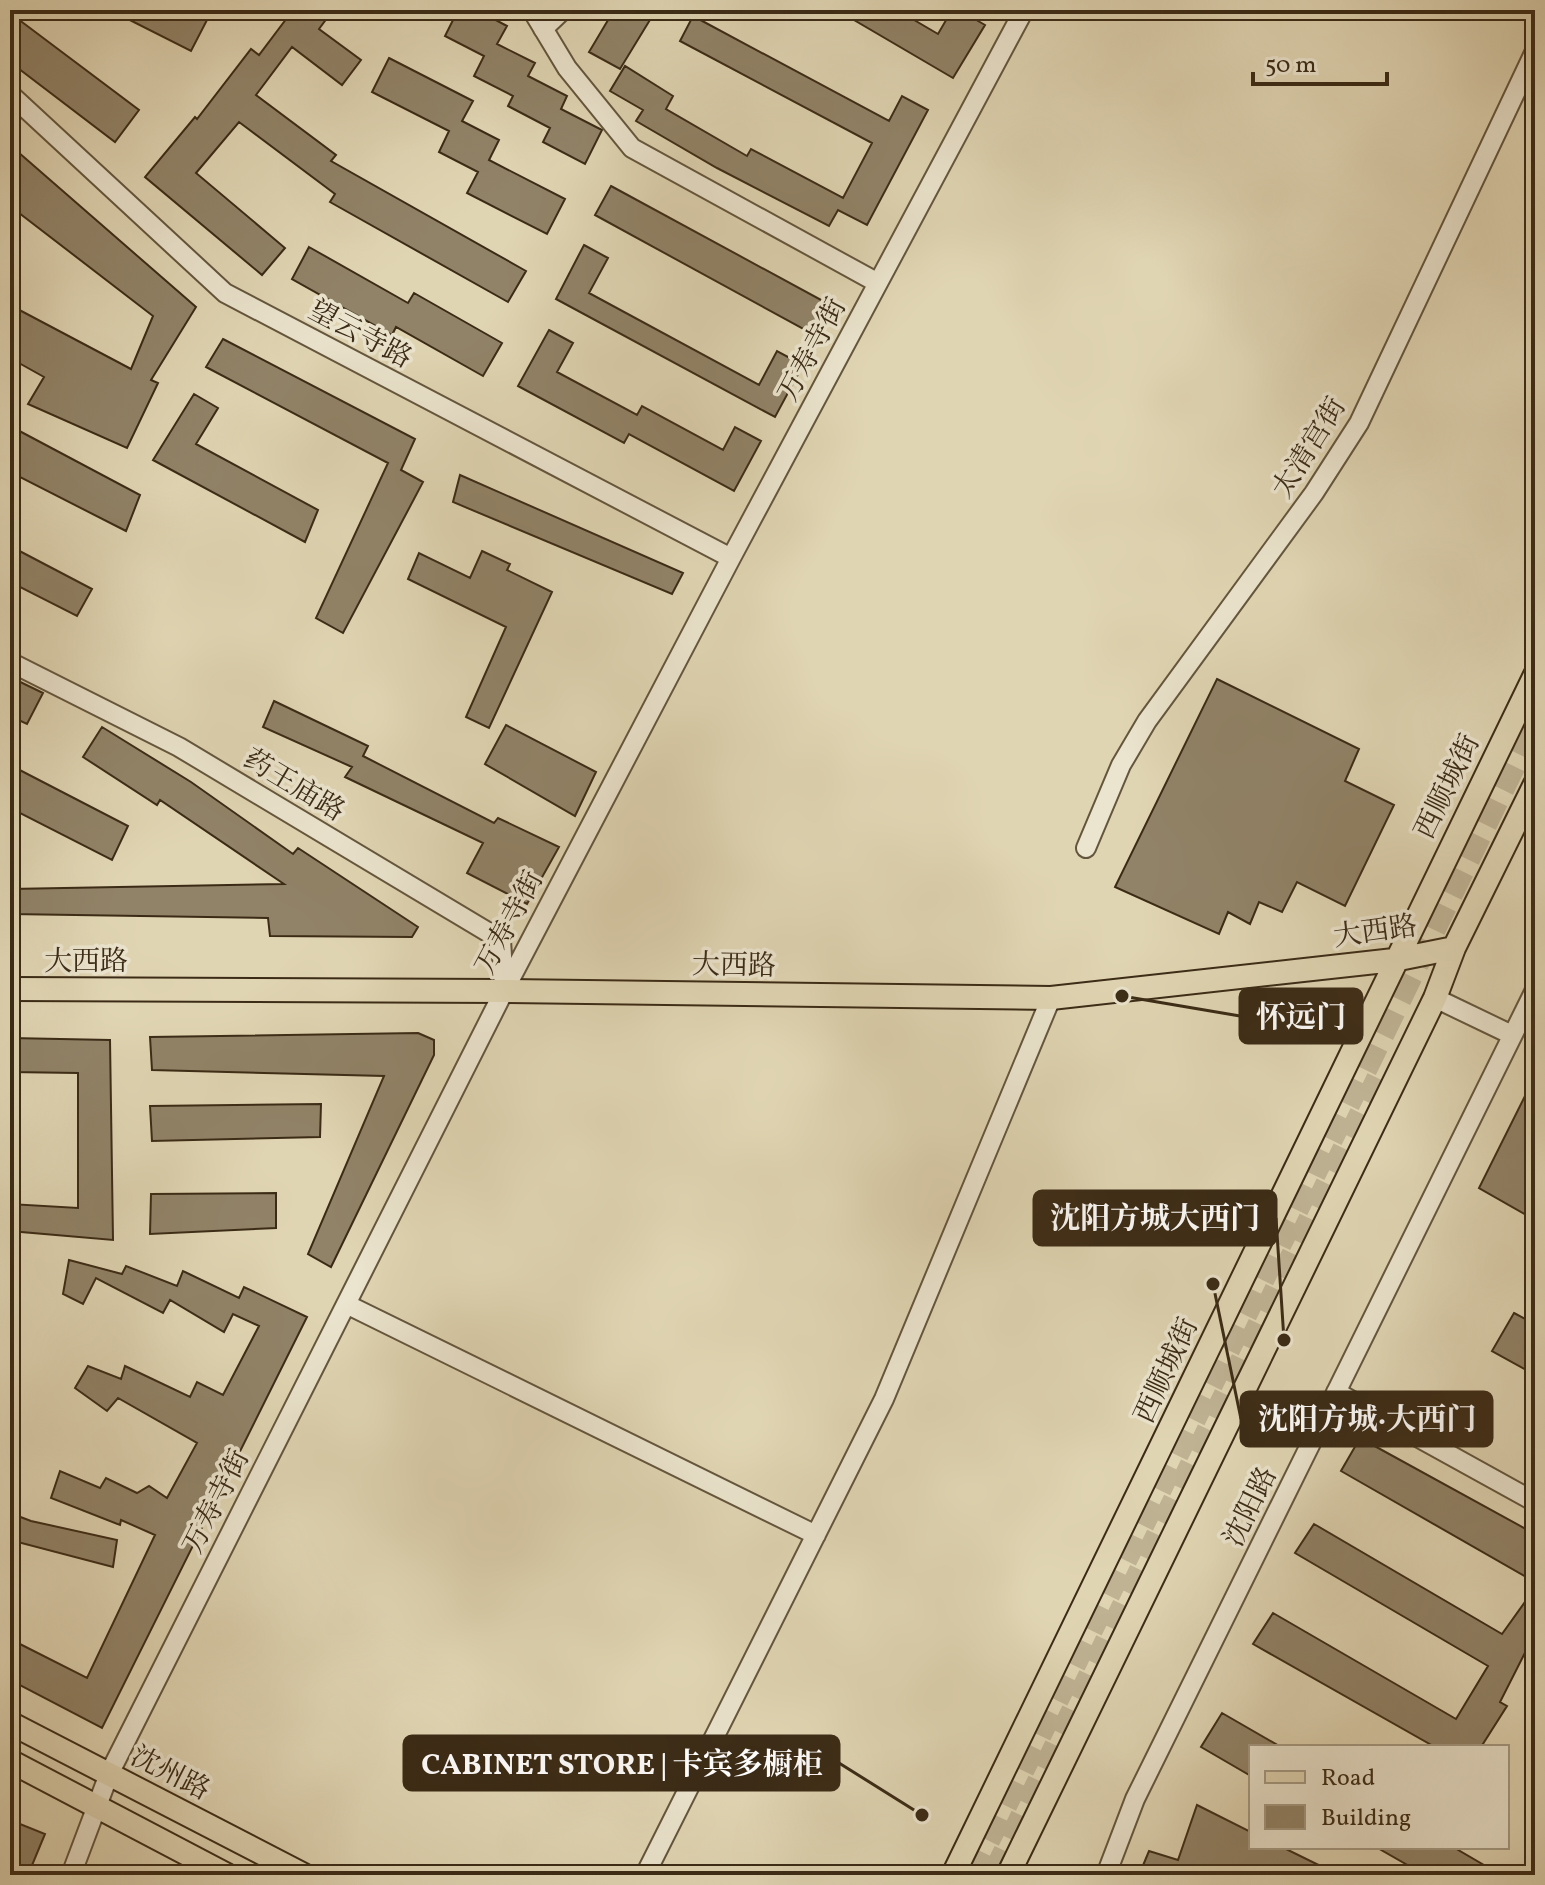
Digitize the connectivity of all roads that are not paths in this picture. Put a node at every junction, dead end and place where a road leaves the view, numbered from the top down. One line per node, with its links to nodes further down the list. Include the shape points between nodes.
1 (532, 10): 4 (street)
2 (563, 10): 4 (street)
3 (1024, 10): 7 (street, 万寿寺街)
4 (543, 29): 7 (street, via 567,68 632,148)
5 (1535, 51): 12 (street, 太清宫街, via 1359,423 1147,721 1121,765)
6 (10, 94): 8 (street, 望云寺路, via 225,293)
7 (878, 283): 8 (street, 万寿寺街)
8 (731, 558): 17 (street, 万寿寺街)
9 (10, 662): 17 (street, 药王庙路, via 179,747 501,940)
10 (1535, 675): 14 (main road, 西顺城街)
11 (1535, 784): 13 (main road)
12 (1086, 848)
13 (1454, 948): 14 (main road, 大西路); 19 (main road)
14 (1394, 960): 18 (main road, 大西路); 33 (main road, 西顺城街)
15 (10, 989): 17 (main road, 大西路)
16 (1535, 990): 20 (street, 沈阳路)
17 (504, 991): 18 (main road, 大西路); 21 (street, 万寿寺街)
18 (1051, 998): 24 (street, via 884,1399)
19 (1435, 998): 20 (street); 34 (main road)
20 (1512, 1035): 22 (street, 沈阳路)
21 (346, 1304): 24 (street); 27 (street, 万寿寺街)
22 (1336, 1392): 23 (street); 35 (street, 沈阳路, via 1135,1799)
23 (1535, 1502)
24 (816, 1535): 32 (street)
25 (10, 1723): 27 (main road, 沈州路)
26 (10, 1761): 28 (main road)
27 (109, 1774): 28 (street, 万寿寺街); 31 (main road, 沈州路)
28 (96, 1806): 29 (street, 万寿寺街); 30 (main road)
29 (71, 1875)
30 (227, 1875)
31 (304, 1875)
32 (645, 1875)
33 (953, 1875)
34 (1008, 1875)
35 (1106, 1875)

